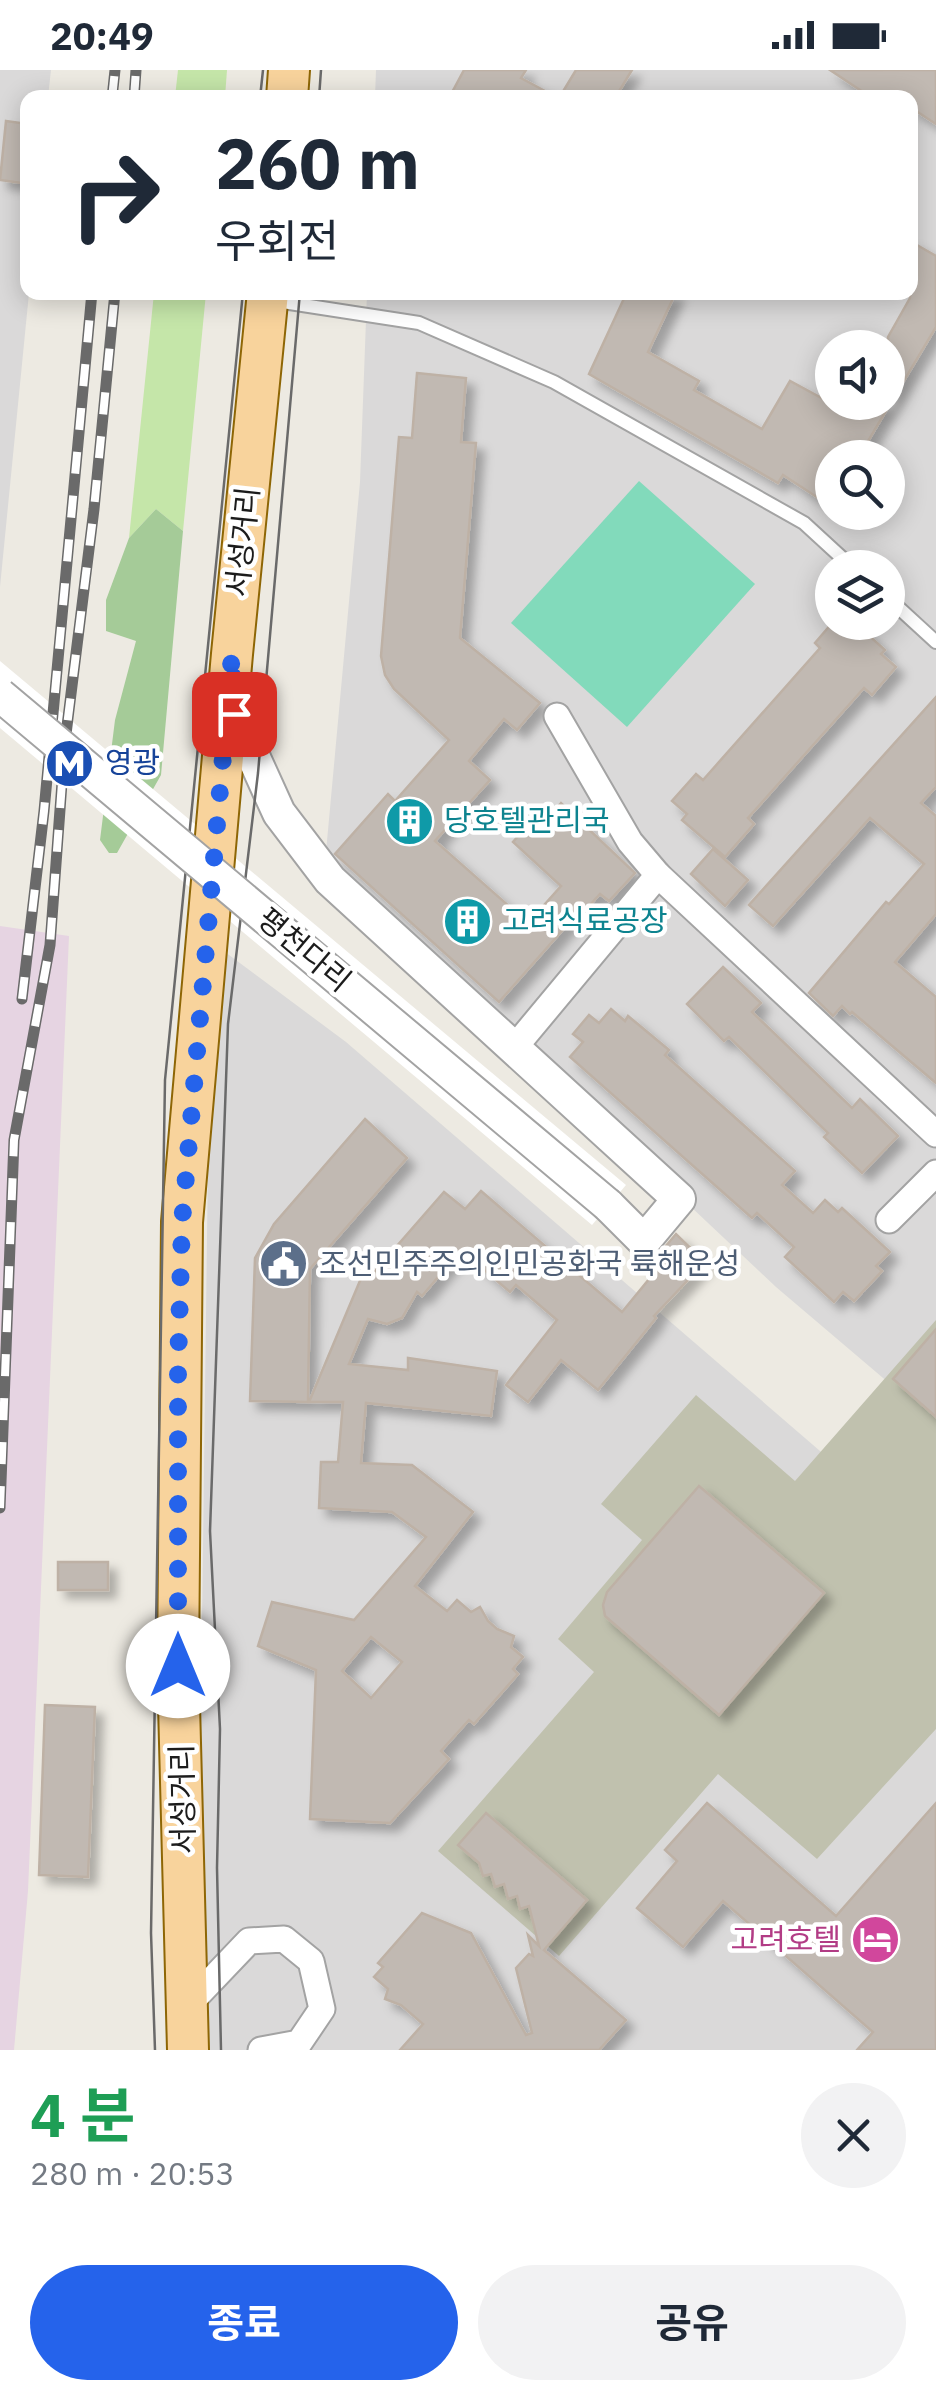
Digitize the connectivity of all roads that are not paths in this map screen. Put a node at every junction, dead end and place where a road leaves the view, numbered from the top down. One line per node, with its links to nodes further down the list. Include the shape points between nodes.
1 (268, 300): 6 (main road, 서성거리)
2 (290, 300): 3 (lane, via 419,323 554,382 804,523)
3 (833, 550)
4 (905, 614): 5 (lane)
5 (936, 642)
6 (232, 654): 10 (street, via 234,714 278,813 330,880); 14 (main road, 서성거리, via 182,1222 178,1666)
7 (0, 695): 10 (street, 평천다리, bridge, via 644,1241 679,1199)
8 (557, 716): 9 (street, via 630,842)
9 (658, 876): 10 (street); 11 (street)
10 (514, 1048)
11 (936, 1134)
12 (936, 1173): 13 (street)
13 (889, 1220)
14 (187, 2006): 15 (main road, 서성거리); 16 (street, via 249,1941 284,1939 311,1961 322,2009 299,2043)
15 (188, 2050)
16 (262, 2050)

